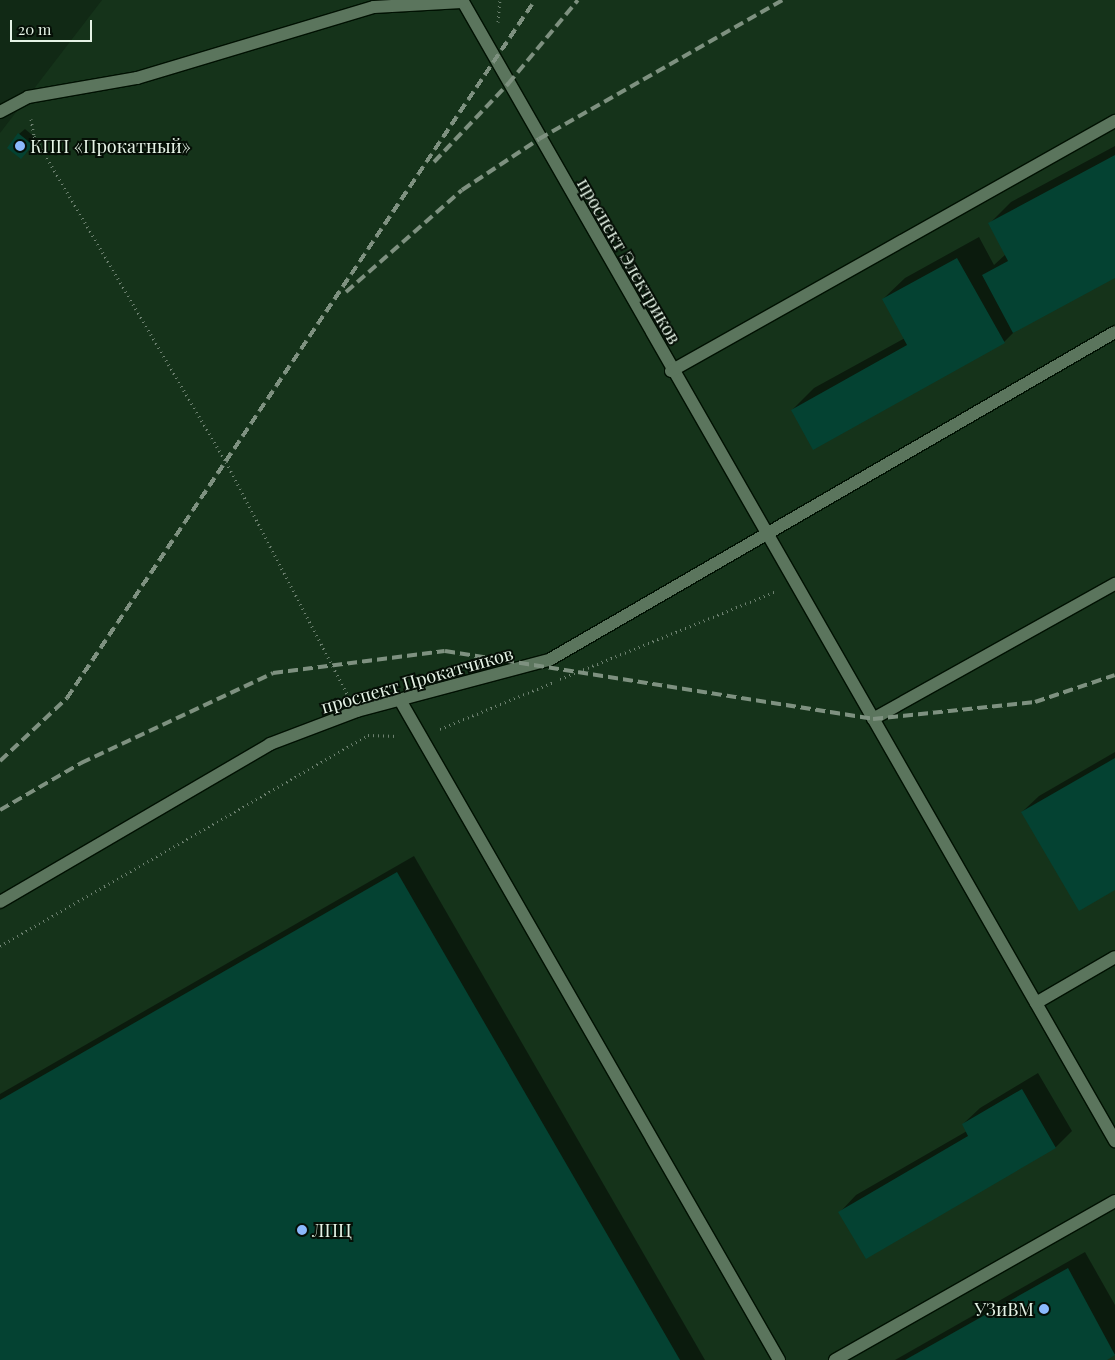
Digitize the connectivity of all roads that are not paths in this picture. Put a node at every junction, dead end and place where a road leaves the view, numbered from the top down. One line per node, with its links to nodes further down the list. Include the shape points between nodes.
1 (462, 1): 2 (street, via 374,7 137,78 28,97); 5 (street, проспект Электриков)
2 (0, 112)
3 (1115, 120): 5 (street)
4 (1115, 332): 6 (street, проспект Прокатчиков)
5 (671, 371): 6 (street, проспект Электриков)
6 (766, 538): 8 (street, проспект Прокатчиков, via 549,660); 9 (street, проспект Электриков)
7 (1115, 584): 9 (street)
8 (400, 700): 10 (street, проспект Прокатчиков, via 357,711 270,744); 15 (street)
9 (873, 719): 12 (street, проспект Электриков)
10 (0, 902)
11 (1115, 957): 12 (street)
12 (1036, 1003): 13 (street, проспект Электриков)
13 (1115, 1141)
14 (1115, 1201): 16 (street)
15 (779, 1360)
16 (835, 1360)

